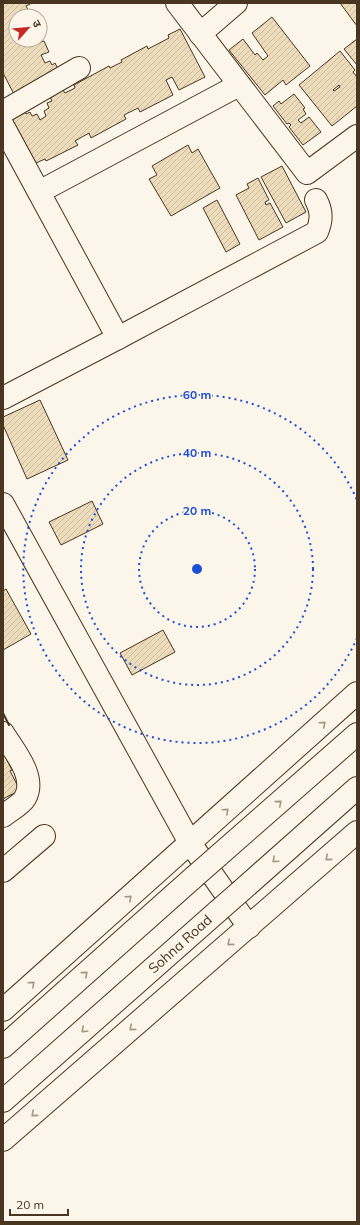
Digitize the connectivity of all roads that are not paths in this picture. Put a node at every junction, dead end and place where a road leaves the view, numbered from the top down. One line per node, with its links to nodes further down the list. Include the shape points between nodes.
1 (177, 3): 3 (main road)
2 (236, 3): 3 (main road)
3 (200, 34): 5 (main road)
4 (79, 68): 6 (main road)
5 (239, 85): 8 (main road, via 307,173); 9 (main road)
6 (3, 112)
7 (3, 126): 9 (main road)
8 (357, 136)
9 (38, 192): 11 (main road)
10 (316, 200): 11 (main road, via 320,208 321,221 317,232)
11 (118, 338): 12 (main road)
12 (3, 398)
13 (3, 504): 21 (main road)
14 (357, 693): 21 (main road, one-way to 14)
15 (3, 733): 18 (main road, via 27,773 29,787 24,800)
16 (357, 734): 25 (main road, one-way to 16, bridge)
17 (357, 788): 26 (main road, Sohna Road, one-way to 26, bridge)
18 (3, 816)
19 (357, 832): 23 (main road, one-way to 23)
20 (44, 836): 22 (main road)
21 (190, 843): 23 (main road); 24 (main road, one-way to 21)
22 (3, 871)
23 (248, 927): 27 (main road, one-way to 27)
24 (3, 1010)
25 (3, 1046)
26 (3, 1101)
27 (3, 1140)

